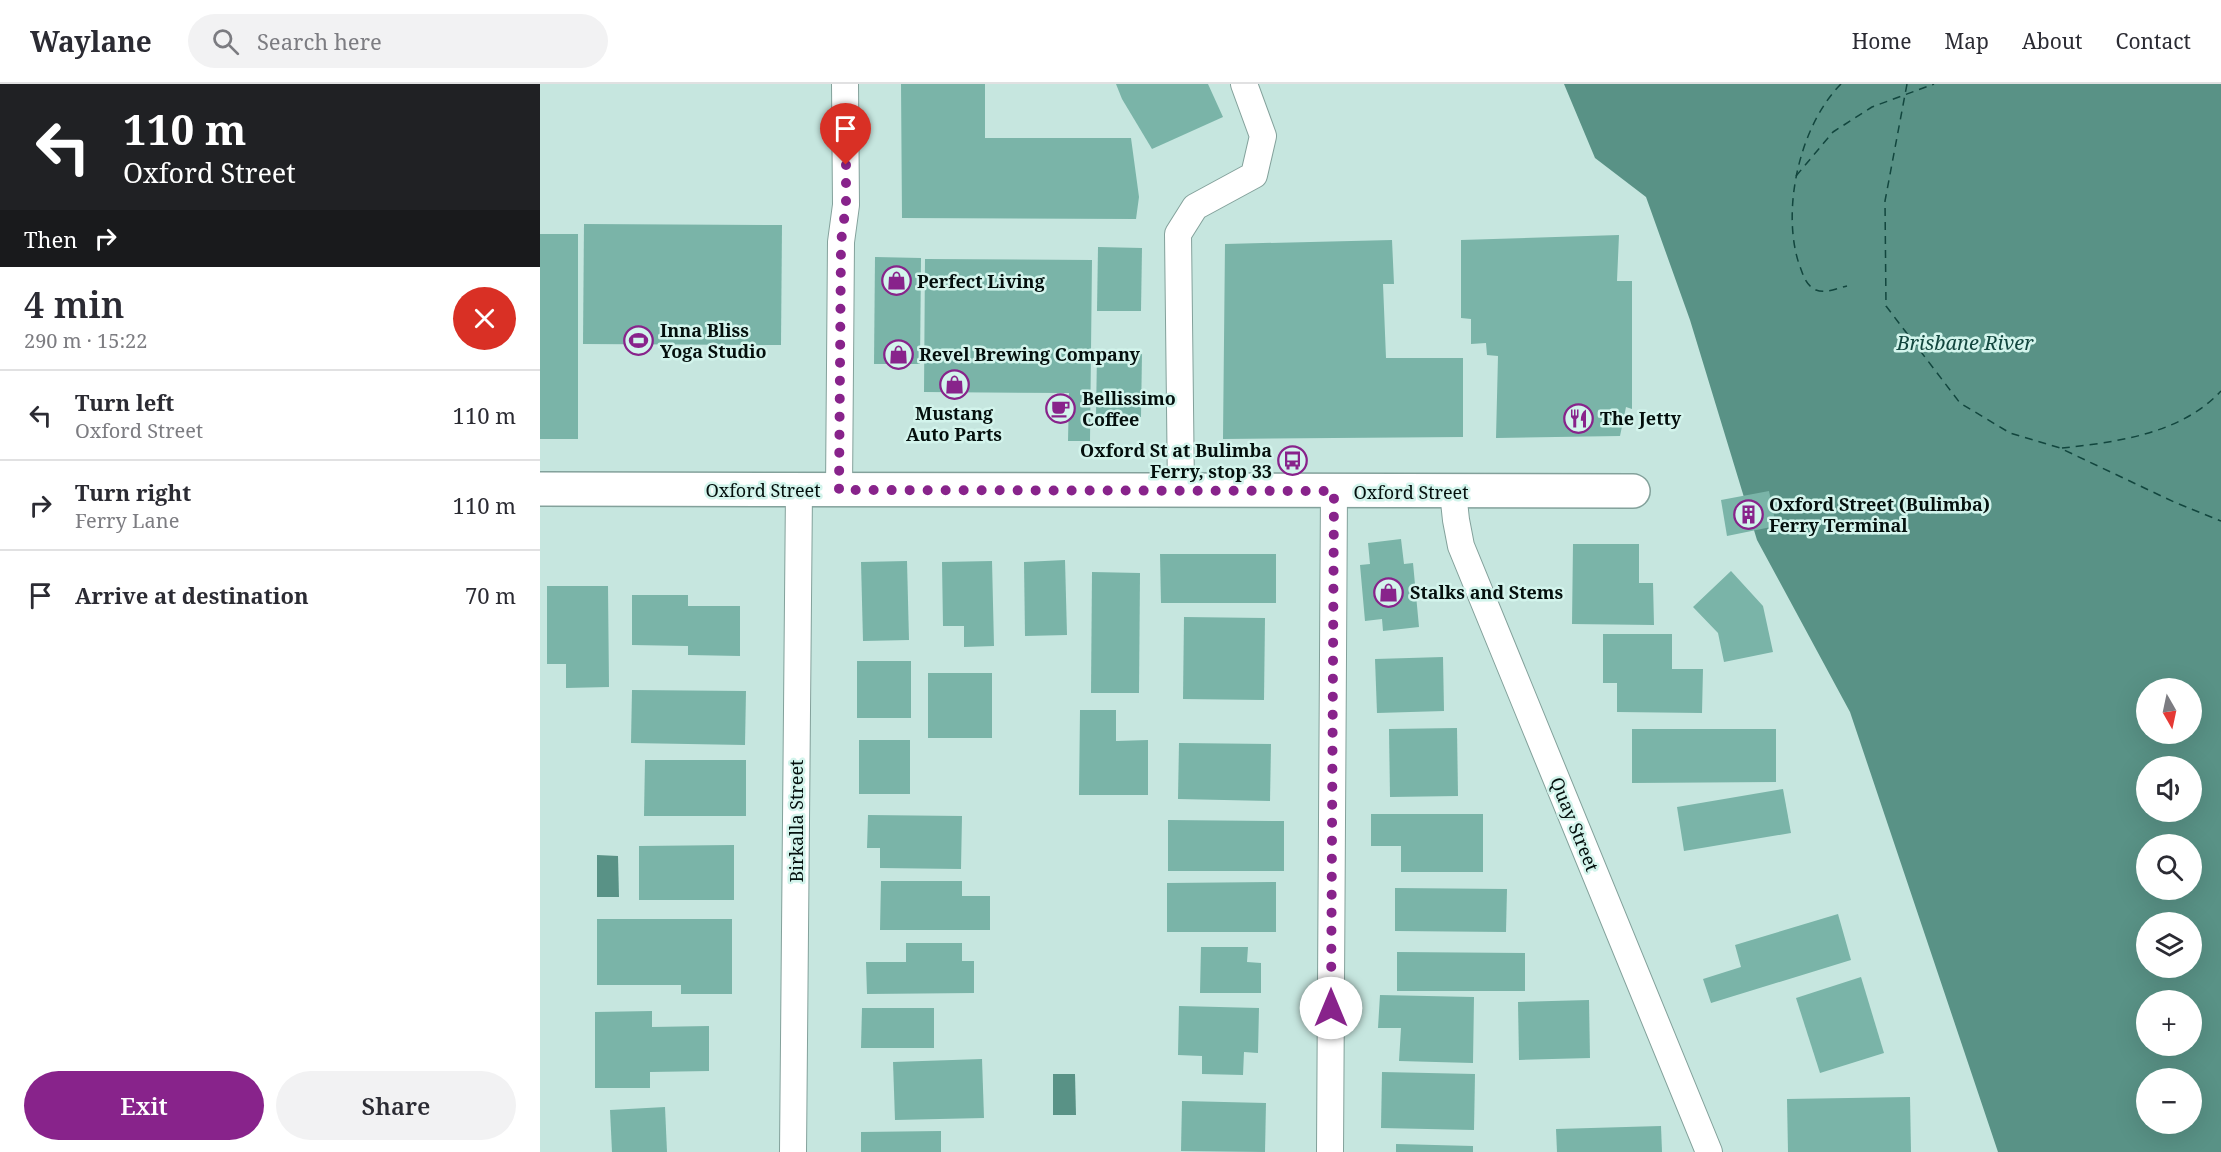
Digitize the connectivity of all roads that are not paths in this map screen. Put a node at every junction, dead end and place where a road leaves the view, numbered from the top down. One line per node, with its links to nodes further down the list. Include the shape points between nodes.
1 (845, 84): 5 (street)
2 (1244, 84): 8 (street, via 1263,136 1254,175 1195,207 1179,234)
3 (540, 489): 4 (street, Oxford Street)
4 (799, 490): 5 (street, Oxford Street); 10 (street, Birkalla Street)
5 (839, 490): 8 (street, Oxford Street)
6 (1334, 491): 8 (street, Oxford Street); 9 (street, Oxford Street); 11 (street)
7 (1633, 491): 9 (street, Oxford Street)
8 (1181, 492)
9 (1453, 492): 12 (street, Quay Street, via 1461,546)
10 (793, 1152)
11 (1330, 1152)
12 (1709, 1152)

